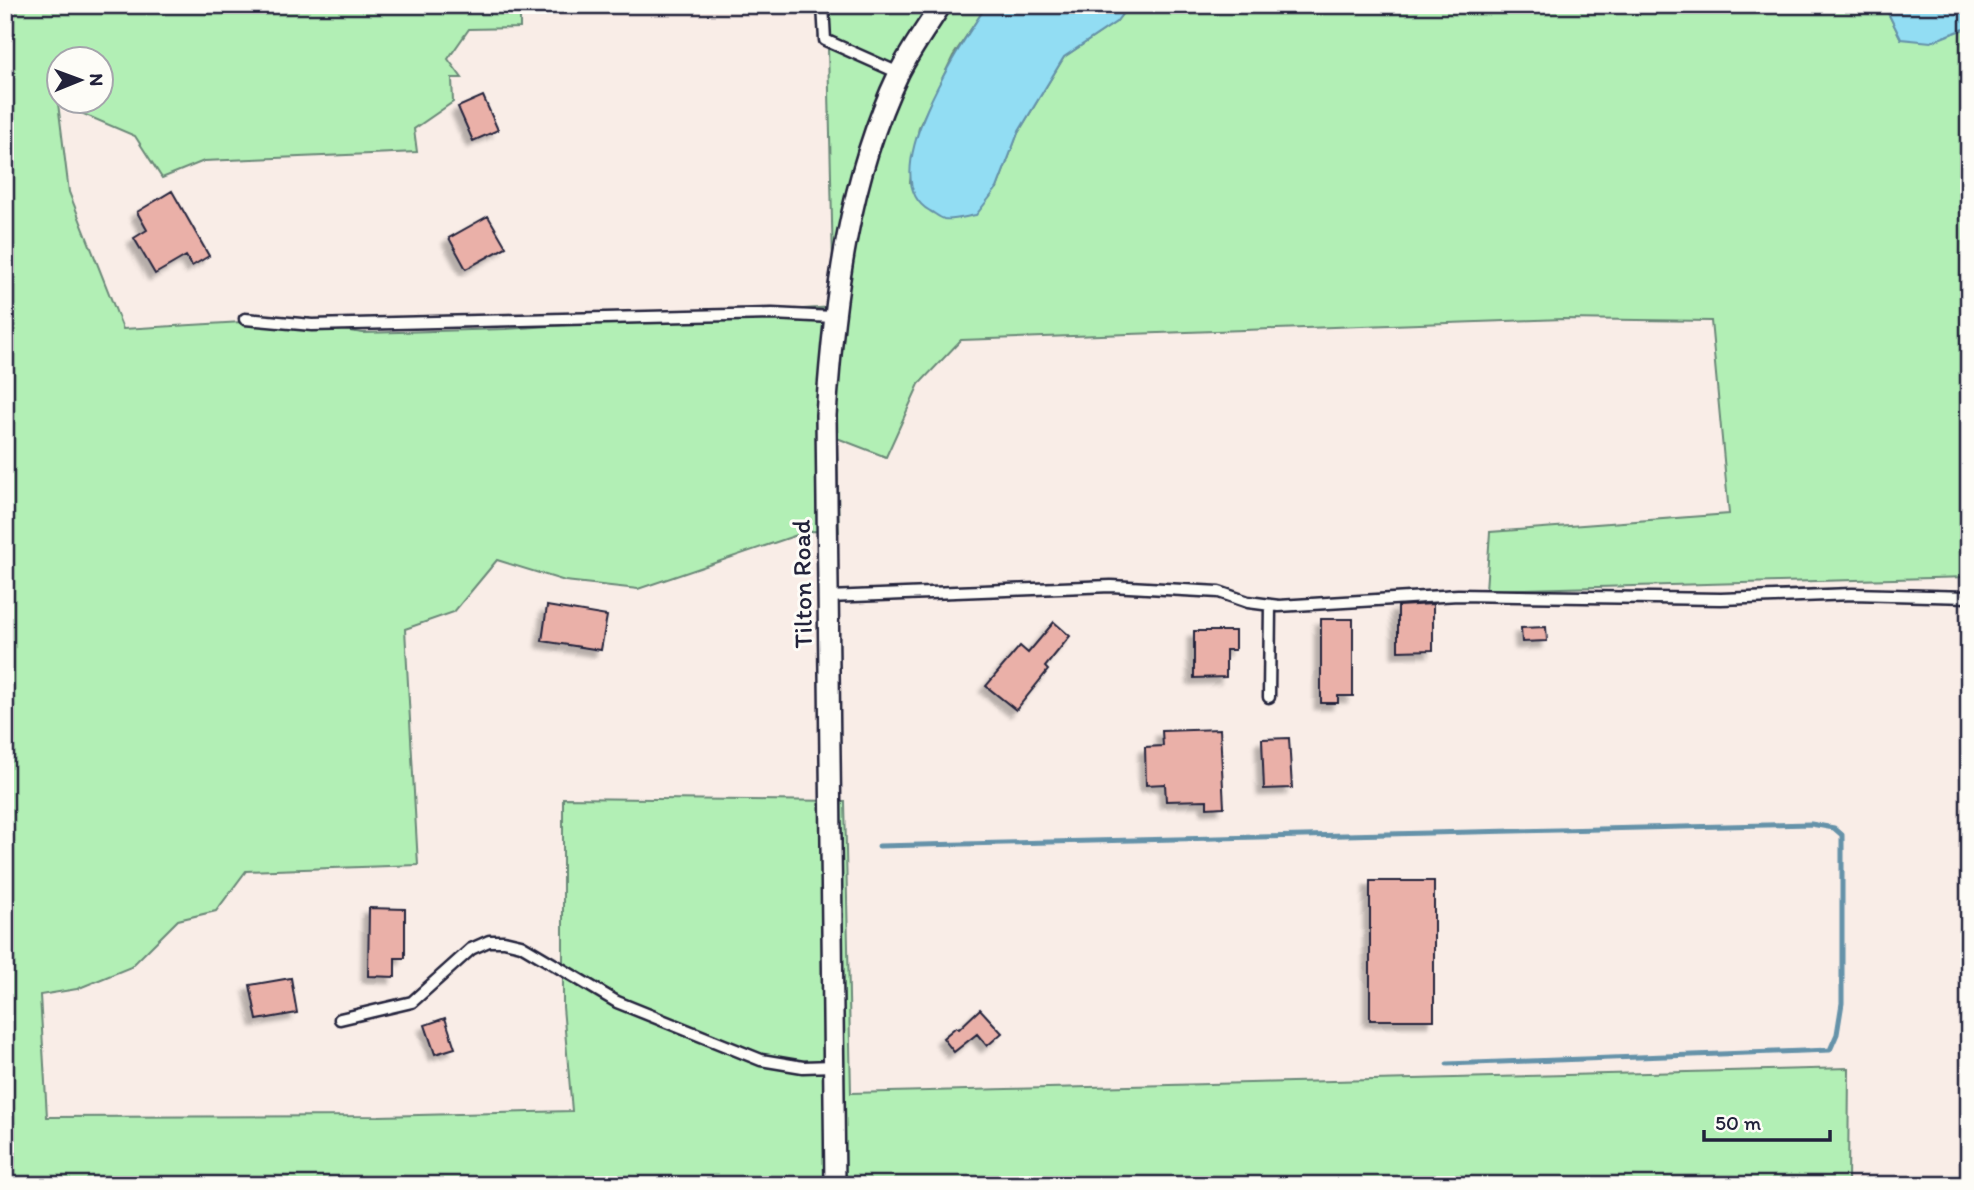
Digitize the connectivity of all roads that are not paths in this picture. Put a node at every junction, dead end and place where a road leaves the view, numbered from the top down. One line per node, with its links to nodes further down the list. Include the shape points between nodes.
1 (823, 5): 3 (lane, via 825,40)
2 (941, 5): 3 (street, Tilton Road)
3 (899, 73): 4 (street, Tilton Road, via 872,145)
4 (833, 317): 5 (lane, via 772,314 312,325); 6 (street, Tilton Road, via 826,415)
5 (245, 319)
6 (828, 597): 8 (lane, via 1111,586 1219,592); 11 (street, Tilton Road)
7 (1969, 597): 8 (lane, via 1458,595)
8 (1270, 605): 9 (lane)
9 (1269, 697)
10 (340, 1019): 11 (lane, via 412,1002 471,949 489,941 504,941 521,945 617,1002 761,1060 803,1067)
11 (834, 1066): 12 (street, Tilton Road)
12 (835, 1185)

